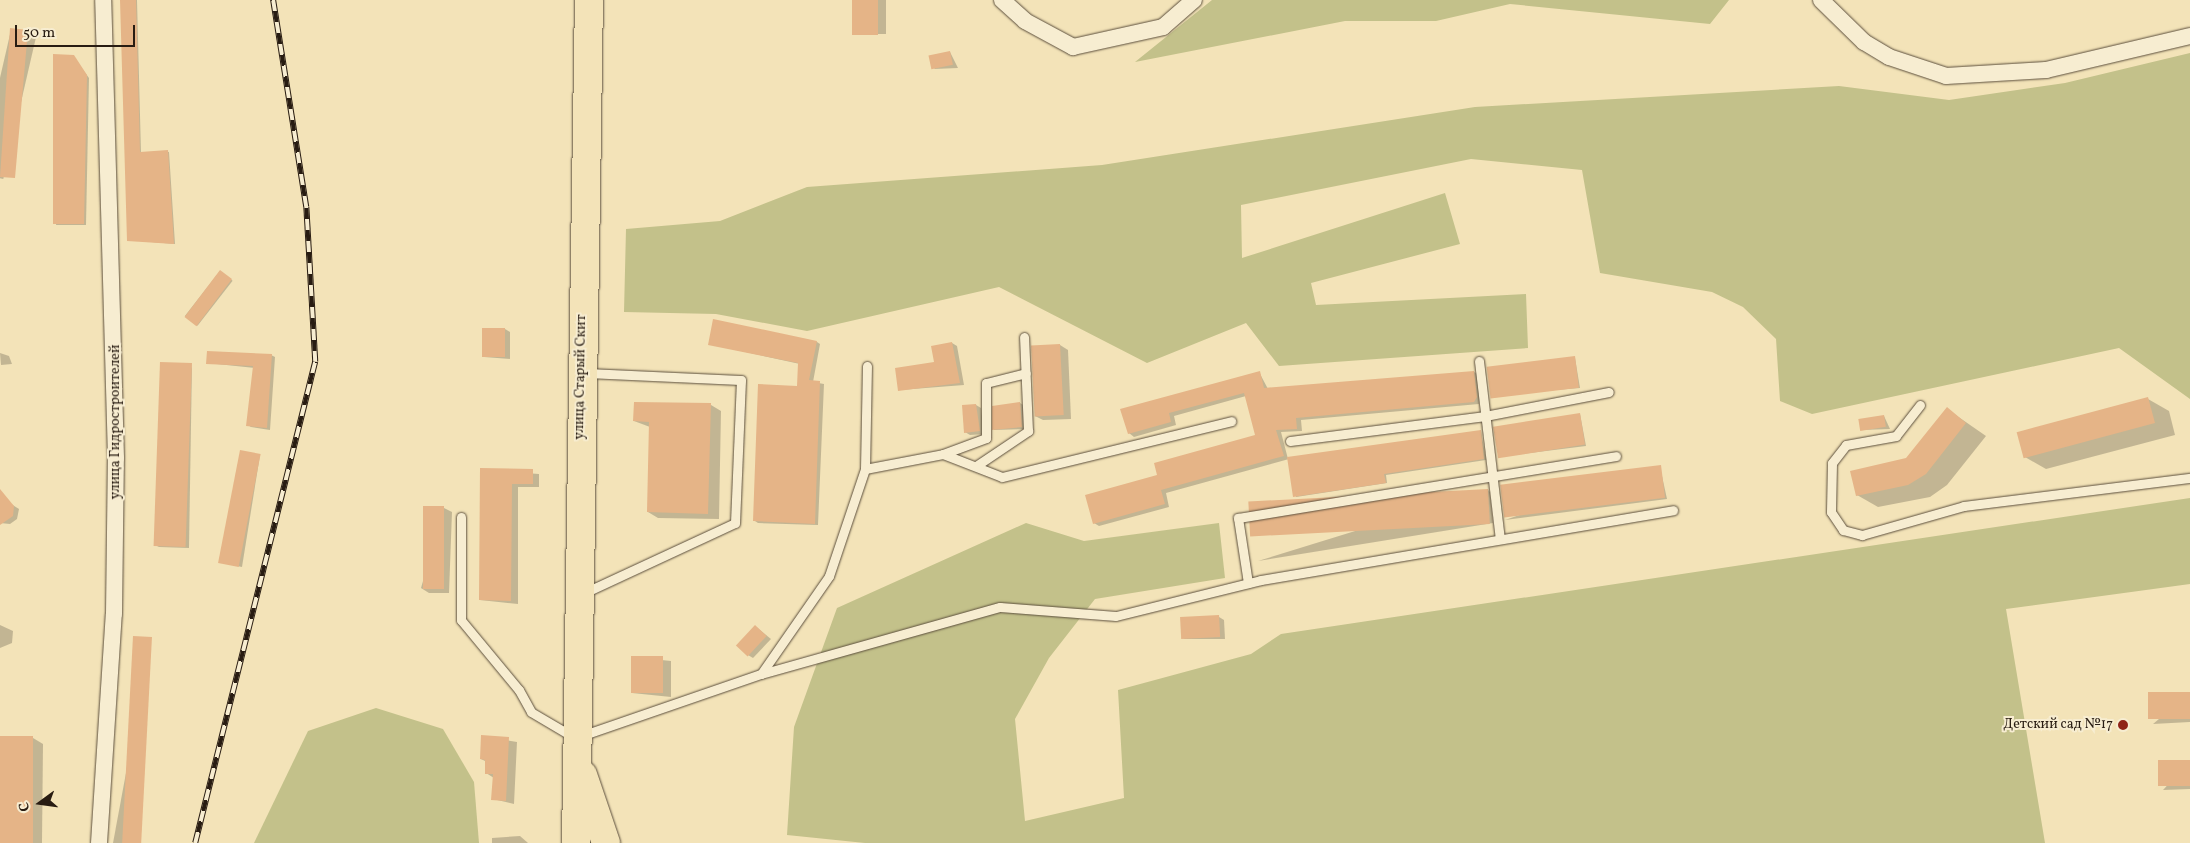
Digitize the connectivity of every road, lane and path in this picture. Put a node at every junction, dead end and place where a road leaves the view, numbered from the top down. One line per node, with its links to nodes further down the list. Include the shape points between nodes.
1 (103, 0): 30 (street, улица Гидростроителей, via 116,458 114,614)
2 (589, 0): 10 (highway, улица Старый Скит)
3 (1002, 0): 4 (street, via 1026,21 1074,47 1163,27)
4 (1194, 0)
5 (1821, 0): 6 (street, via 1864,42 1889,57 1946,76 2046,70)
6 (2190, 36)
7 (1024, 337): 11 (lane)
8 (1479, 361): 14 (lane)
9 (867, 366): 20 (lane)
10 (581, 373): 27 (highway, улица Старый Скит); 27 (lane, via 741,380 734,524)
11 (1026, 373): 17 (lane, via 986,383 986,438); 19 (lane, via 1028,430)
12 (1609, 392): 14 (lane)
13 (1920, 405): 21 (lane, via 1896,436 1846,445 1832,463 1831,512 1843,530 1862,535 1964,506)
14 (1485, 416): 16 (lane); 22 (lane)
15 (1231, 421): 19 (lane, via 1002,477)
16 (1290, 441)
17 (943, 454): 19 (lane); 20 (lane)
18 (1616, 456): 22 (lane)
19 (976, 466)
20 (865, 469): 28 (lane, via 829,576)
21 (2190, 478)
22 (1492, 479): 25 (lane); 26 (lane, via 1238,518)
23 (1673, 510): 25 (lane)
24 (461, 517): 29 (lane, via 461,620 519,690 531,712)
25 (1500, 539): 26 (lane)
26 (1248, 583): 28 (lane, via 1116,616 1000,607)
27 (577, 597): 29 (highway, улица Старый Скит)
28 (760, 674): 29 (lane)
29 (575, 746): 31 (highway, улица Старый Скит); 32 (highway)
30 (98, 843)
31 (576, 843)
32 (606, 843)

